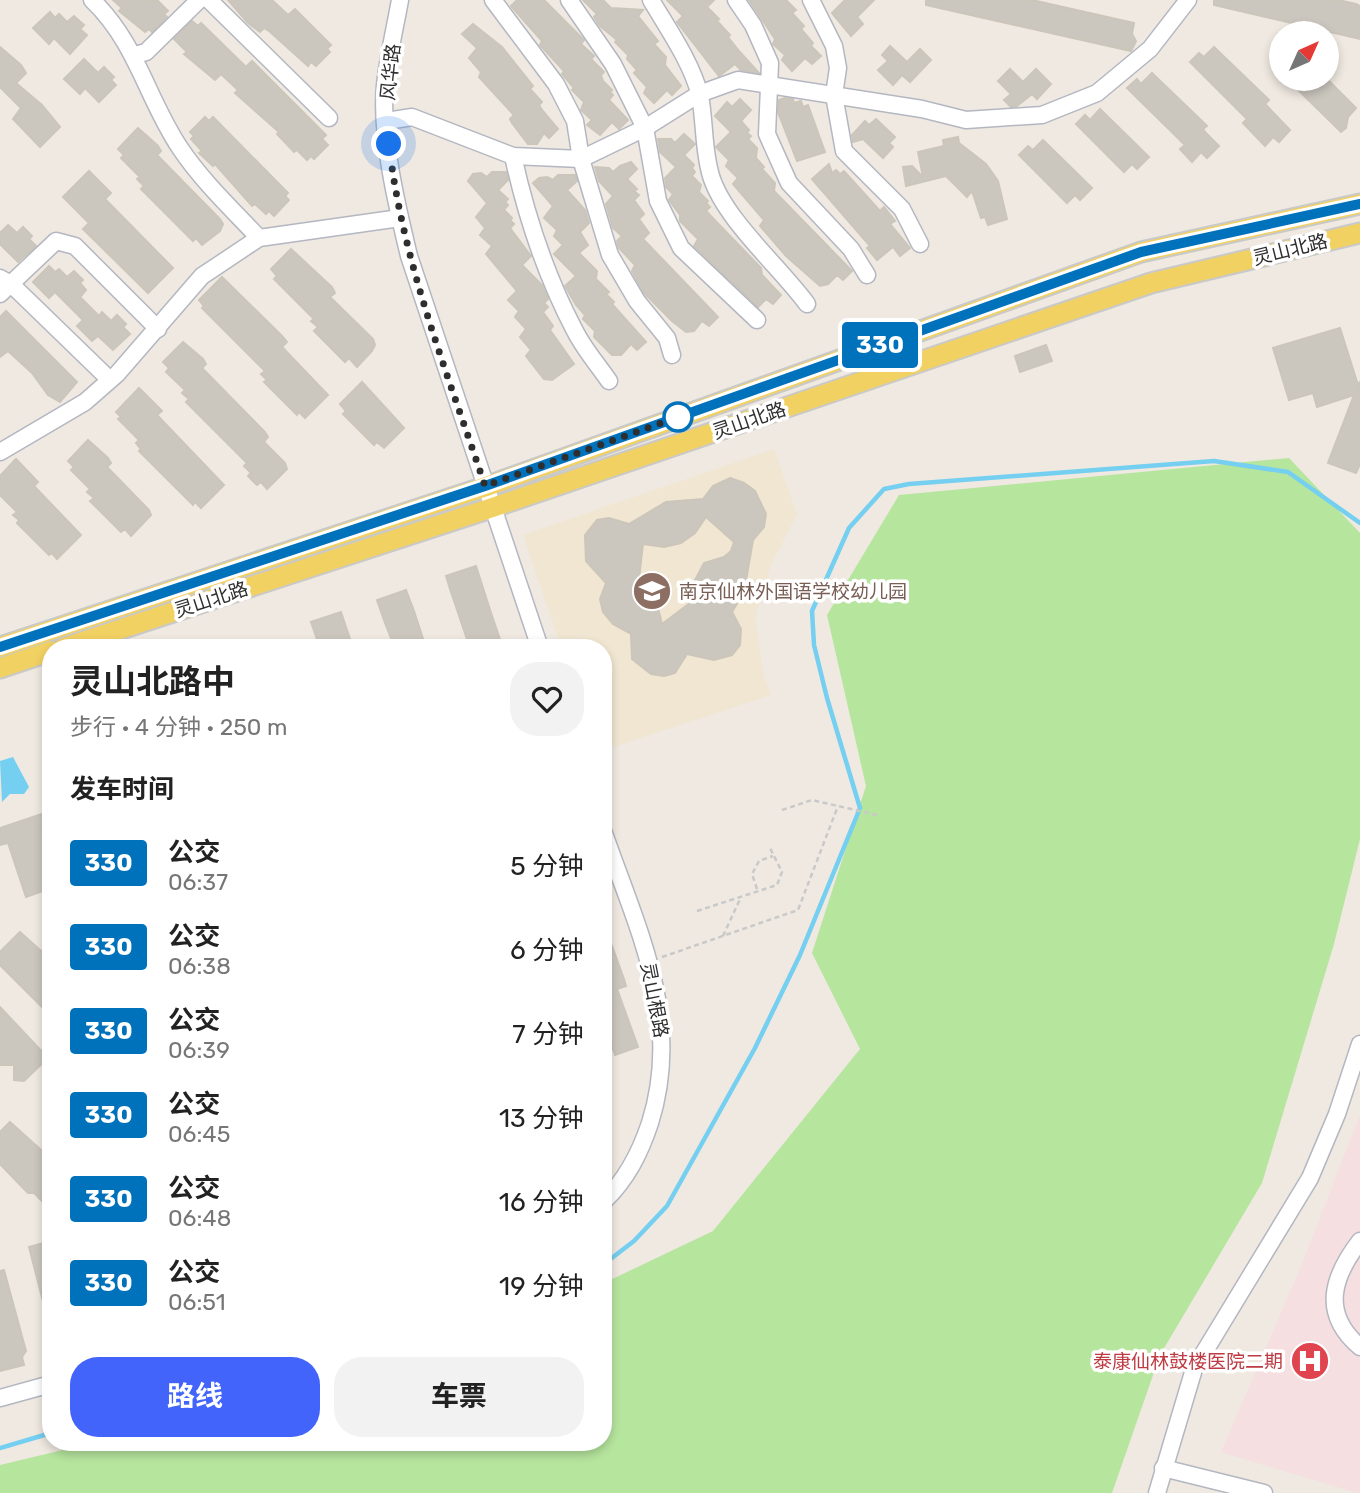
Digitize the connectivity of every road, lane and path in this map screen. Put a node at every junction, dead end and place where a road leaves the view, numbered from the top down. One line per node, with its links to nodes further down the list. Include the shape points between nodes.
1 (92, 0): 11 (street)
2 (199, 0): 11 (street, via 146,52)
3 (209, 0): 15 (street)
4 (400, 0): 16 (street, 风华路, via 384,88)
5 (494, 0): 19 (street, via 556,84 575,121)
6 (569, 0): 17 (street, via 613,64)
7 (651, 0): 13 (street)
8 (736, 0): 12 (street, via 770,63)
9 (811, 0): 14 (street, via 834,46 838,68)
10 (1188, 0): 14 (street, via 1150,50 1097,93 1042,116 966,120)
11 (135, 55): 23 (street, via 178,147)
12 (766, 83): 13 (street, via 738,80); 14 (street); 25 (street, via 766,134 789,183 851,249)
13 (699, 94): 17 (street); 27 (street, via 711,177 741,225)
14 (834, 95): 24 (street, via 844,151 902,209)
15 (329, 118)
16 (387, 121): 18 (street, via 412,117); 21 (street, 风华路)
17 (645, 128): 19 (street); 28 (street, via 658,201 681,248)
18 (513, 156): 19 (street); 32 (street, via 520,190 559,294 576,332)
19 (581, 159): 30 (street, via 610,255 637,301 667,338)
20 (1360, 204): 34 (main road, 灵山北路, via 1141,252)
21 (400, 218): 23 (street); 34 (street, 风华路)
22 (1360, 233): 35 (main road, 灵山北路, via 1151,283)
23 (258, 238): 29 (street, via 202,276)
24 (920, 244)
25 (867, 275)
26 (4, 285): 29 (street, via 56,241 66,242); 31 (street)
27 (807, 304)
28 (757, 320)
29 (158, 329): 31 (street)
30 (672, 355)
31 (110, 380): 33 (street, via 85,402)
32 (609, 381)
33 (0, 452)
34 (485, 486): 35 (street, 风华路); 38 (main road, 灵山北路)
35 (491, 508): 36 (main road, 灵山北路); 37 (street)
36 (91, 639)
37 (537, 639)
38 (0, 647)
39 (42, 654): 40 (main road)
40 (0, 668)
41 (838, 806): 42 (path, via 812,800); 43 (path); 50 (path, via 798,910)
42 (782, 810)
43 (877, 815)
44 (769, 846): 46 (path)
45 (612, 856): 51 (street, 灵山根路)
46 (773, 856): 47 (path, via 759,861 752,874); 47 (path, via 783,877 773,888)
47 (758, 890): 48 (path)
48 (742, 895): 49 (path); 50 (path)
49 (697, 911)
50 (723, 936): 51 (path)
51 (648, 961): 54 (street, 灵山根路, via 664,1046 659,1095 640,1153)
52 (1360, 1046): 53 (street)
53 (1356, 1069): 59 (street, via 1310,1178 1194,1369)
54 (612, 1190)
55 (1360, 1241): 56 (street, via 1338,1274 1334,1298 1340,1322)
56 (1360, 1347)
57 (42, 1386): 58 (street)
58 (0, 1398)
59 (1163, 1468): 60 (street); 61 (street)
60 (1157, 1493)
61 (1264, 1493)

